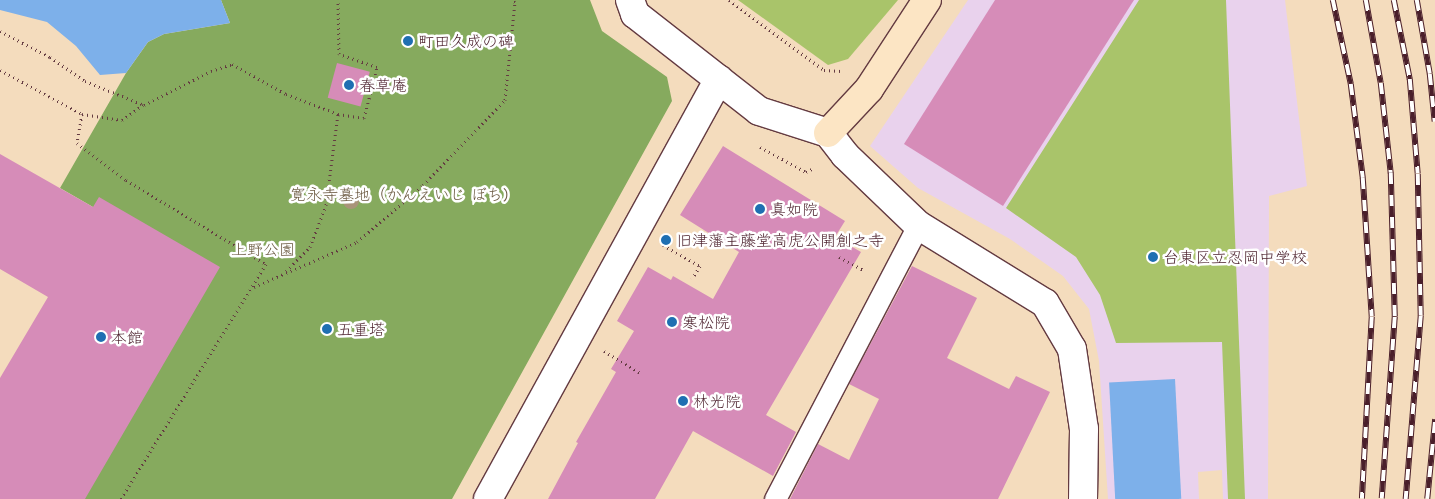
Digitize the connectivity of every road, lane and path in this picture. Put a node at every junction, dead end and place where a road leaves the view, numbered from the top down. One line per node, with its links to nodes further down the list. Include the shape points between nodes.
1 (338, 0): 12 (path, via 339,54 377,67 364,118)
2 (512, 0): 18 (path, via 515,2 505,100 422,185 357,242)
3 (630, 0): 9 (street, via 635,14)
4 (730, 0): 7 (path, via 824,70 842,72)
5 (927, 0): 13 (street, via 869,89)
6 (0, 31): 10 (path, via 50,57 85,81)
7 (848, 68)
8 (0, 70): 11 (path)
9 (719, 79): 13 (street, via 759,111); 24 (street)
10 (144, 105): 11 (path, via 122,120); 12 (path, via 211,71 232,64 286,94)
11 (82, 114): 20 (path, via 77,143 126,180 266,264)
12 (338, 114): 18 (path, via 326,205 310,247)
13 (828, 134): 16 (street, via 845,155)
14 (757, 146): 15 (path, via 806,172)
15 (819, 166)
16 (918, 225): 25 (lane); 26 (street, via 1045,302 1072,349 1084,429)
17 (662, 245): 19 (path, via 700,266)
18 (284, 273): 20 (path)
19 (692, 278)
20 (252, 287): 23 (path)
21 (612, 355): 22 (path)
22 (642, 374)
23 (122, 499)
24 (488, 499)
25 (775, 499)
26 (1084, 499)

